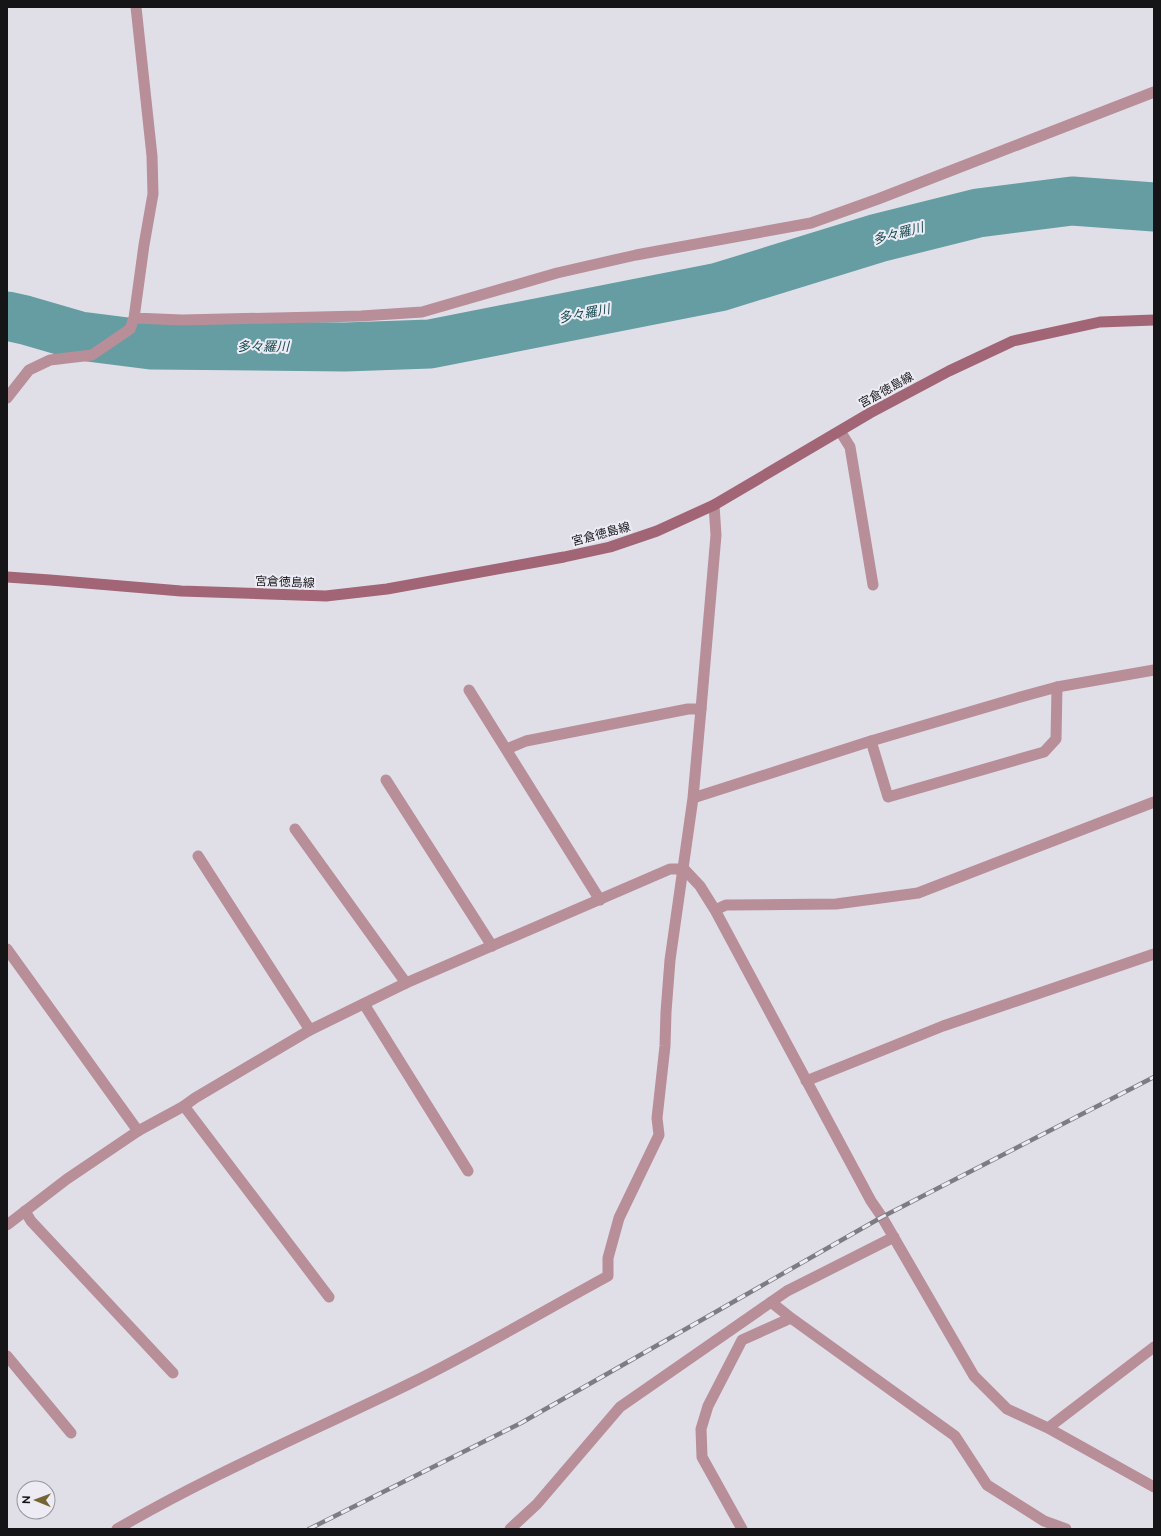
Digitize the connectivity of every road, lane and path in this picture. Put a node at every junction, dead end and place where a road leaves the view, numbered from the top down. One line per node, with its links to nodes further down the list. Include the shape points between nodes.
1 (136, 7): 3 (street, via 152,156 153,194)
2 (1154, 92): 3 (street, via 811,223 636,255 557,273 422,312 182,320)
3 (134, 318): 5 (street, via 130,329 92,355 50,360 29,370)
4 (1154, 320): 6 (main road, 宮倉徳島線, via 1100,322 1013,341 950,371)
5 (7, 398)
6 (840, 431): 7 (main road, 宮倉徳島線); 9 (street, via 850,447)
7 (714, 505): 8 (main road, 宮倉徳島線, via 657,531 610,547 387,589 326,596 181,591); 13 (street, via 716,535)
8 (7, 577)
9 (873, 585)
10 (1154, 670): 11 (street)
11 (1056, 687): 14 (street); 14 (street, via 1056,739 1044,752 888,797)
12 (469, 690): 15 (street)
13 (701, 709): 15 (street, via 533,740); 17 (street)
14 (870, 741): 17 (street)
15 (507, 749): 22 (street)
16 (386, 780): 24 (street)
17 (693, 798): 21 (street)
18 (1154, 802): 23 (street, via 918,893 836,904 726,905)
19 (295, 829): 27 (street)
20 (198, 856): 29 (street)
21 (684, 869): 22 (street, via 670,869); 23 (street, via 700,886); 46 (street, via 670,967 657,1118 659,1136 619,1218 608,1258 608,1276 410,1384 285,1442)
22 (600, 900): 24 (street)
23 (715, 910): 30 (street)
24 (492, 946): 27 (street)
25 (7, 949): 32 (street)
26 (1154, 954): 30 (street, via 943,1026)
27 (406, 983): 28 (street)
28 (364, 1004): 29 (street); 33 (street)
29 (310, 1030): 31 (street)
30 (806, 1081): 36 (street, via 871,1201)
31 (184, 1106): 32 (street); 37 (street)
32 (138, 1131): 34 (street)
33 (468, 1171)
34 (25, 1211): 35 (street); 42 (street, via 31,1221)
35 (8, 1222)
36 (894, 1237): 38 (street, via 787,1291); 43 (street, via 974,1376 1007,1409)
37 (329, 1297)
38 (771, 1302): 39 (street); 47 (street, via 620,1407 537,1504)
39 (791, 1318): 48 (street, via 742,1340 708,1406 701,1429 702,1457); 49 (street, via 956,1436 987,1485 1044,1521)
40 (1154, 1347): 43 (street)
41 (7, 1356): 44 (street)
42 (173, 1373)
43 (1048, 1428): 45 (street)
44 (71, 1433)
45 (1154, 1487)
46 (117, 1529)
47 (510, 1529)
48 (742, 1529)
49 (1066, 1529)

